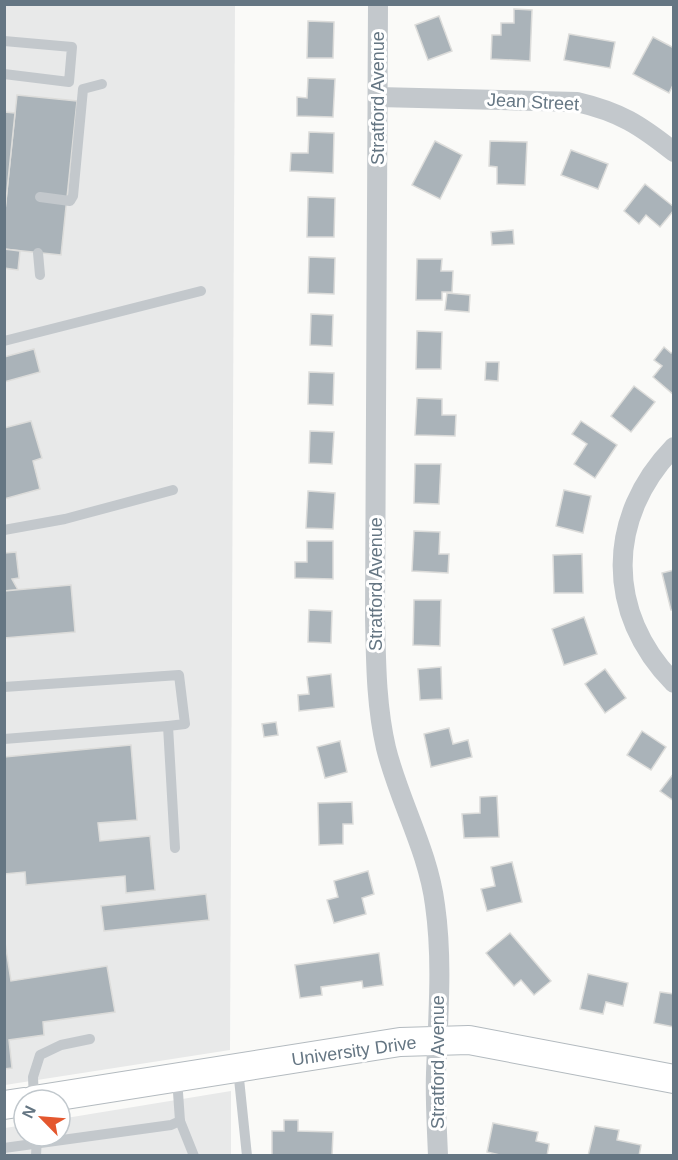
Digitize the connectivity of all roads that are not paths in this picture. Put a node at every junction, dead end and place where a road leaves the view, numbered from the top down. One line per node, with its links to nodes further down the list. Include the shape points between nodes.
1 (378, 4): 5 (street, Stratford Avenue)
2 (4, 41): 3 (lane, via 72,47 69,82)
3 (4, 74)
4 (102, 84): 7 (lane, via 83,89 73,196 70,201)
5 (378, 97): 6 (street, Jean Street, via 577,102 622,116); 21 (street, Stratford Avenue, via 376,686 387,750 423,853 435,904 440,947)
6 (674, 152)
7 (40, 197)
8 (38, 253): 9 (lane)
9 (40, 275)
10 (201, 291): 11 (lane)
11 (4, 341)
12 (674, 447): 15 (street, via 660,461 636,500 628,522 622,565 623,588 636,632 659,668)
13 (173, 490): 14 (lane, via 65,519)
14 (4, 530)
15 (674, 683)
16 (4, 687): 17 (lane, via 179,675 185,724)
17 (168, 726): 18 (lane); 19 (lane)
18 (4, 739)
19 (175, 848)
20 (90, 1039): 25 (lane, via 61,1045 40,1055)
21 (438, 1040): 22 (street, University Drive, via 400,1042); 24 (street, University Drive, via 469,1040); 31 (street, Stratford Avenue)
22 (238, 1068): 23 (street, University Drive); 30 (lane)
23 (177, 1078): 26 (street, University Drive); 27 (lane)
24 (674, 1078)
25 (33, 1088)
26 (72, 1094)
27 (180, 1121): 28 (lane); 29 (lane)
28 (72, 1140)
29 (194, 1155)
30 (247, 1155)
31 (438, 1155)

